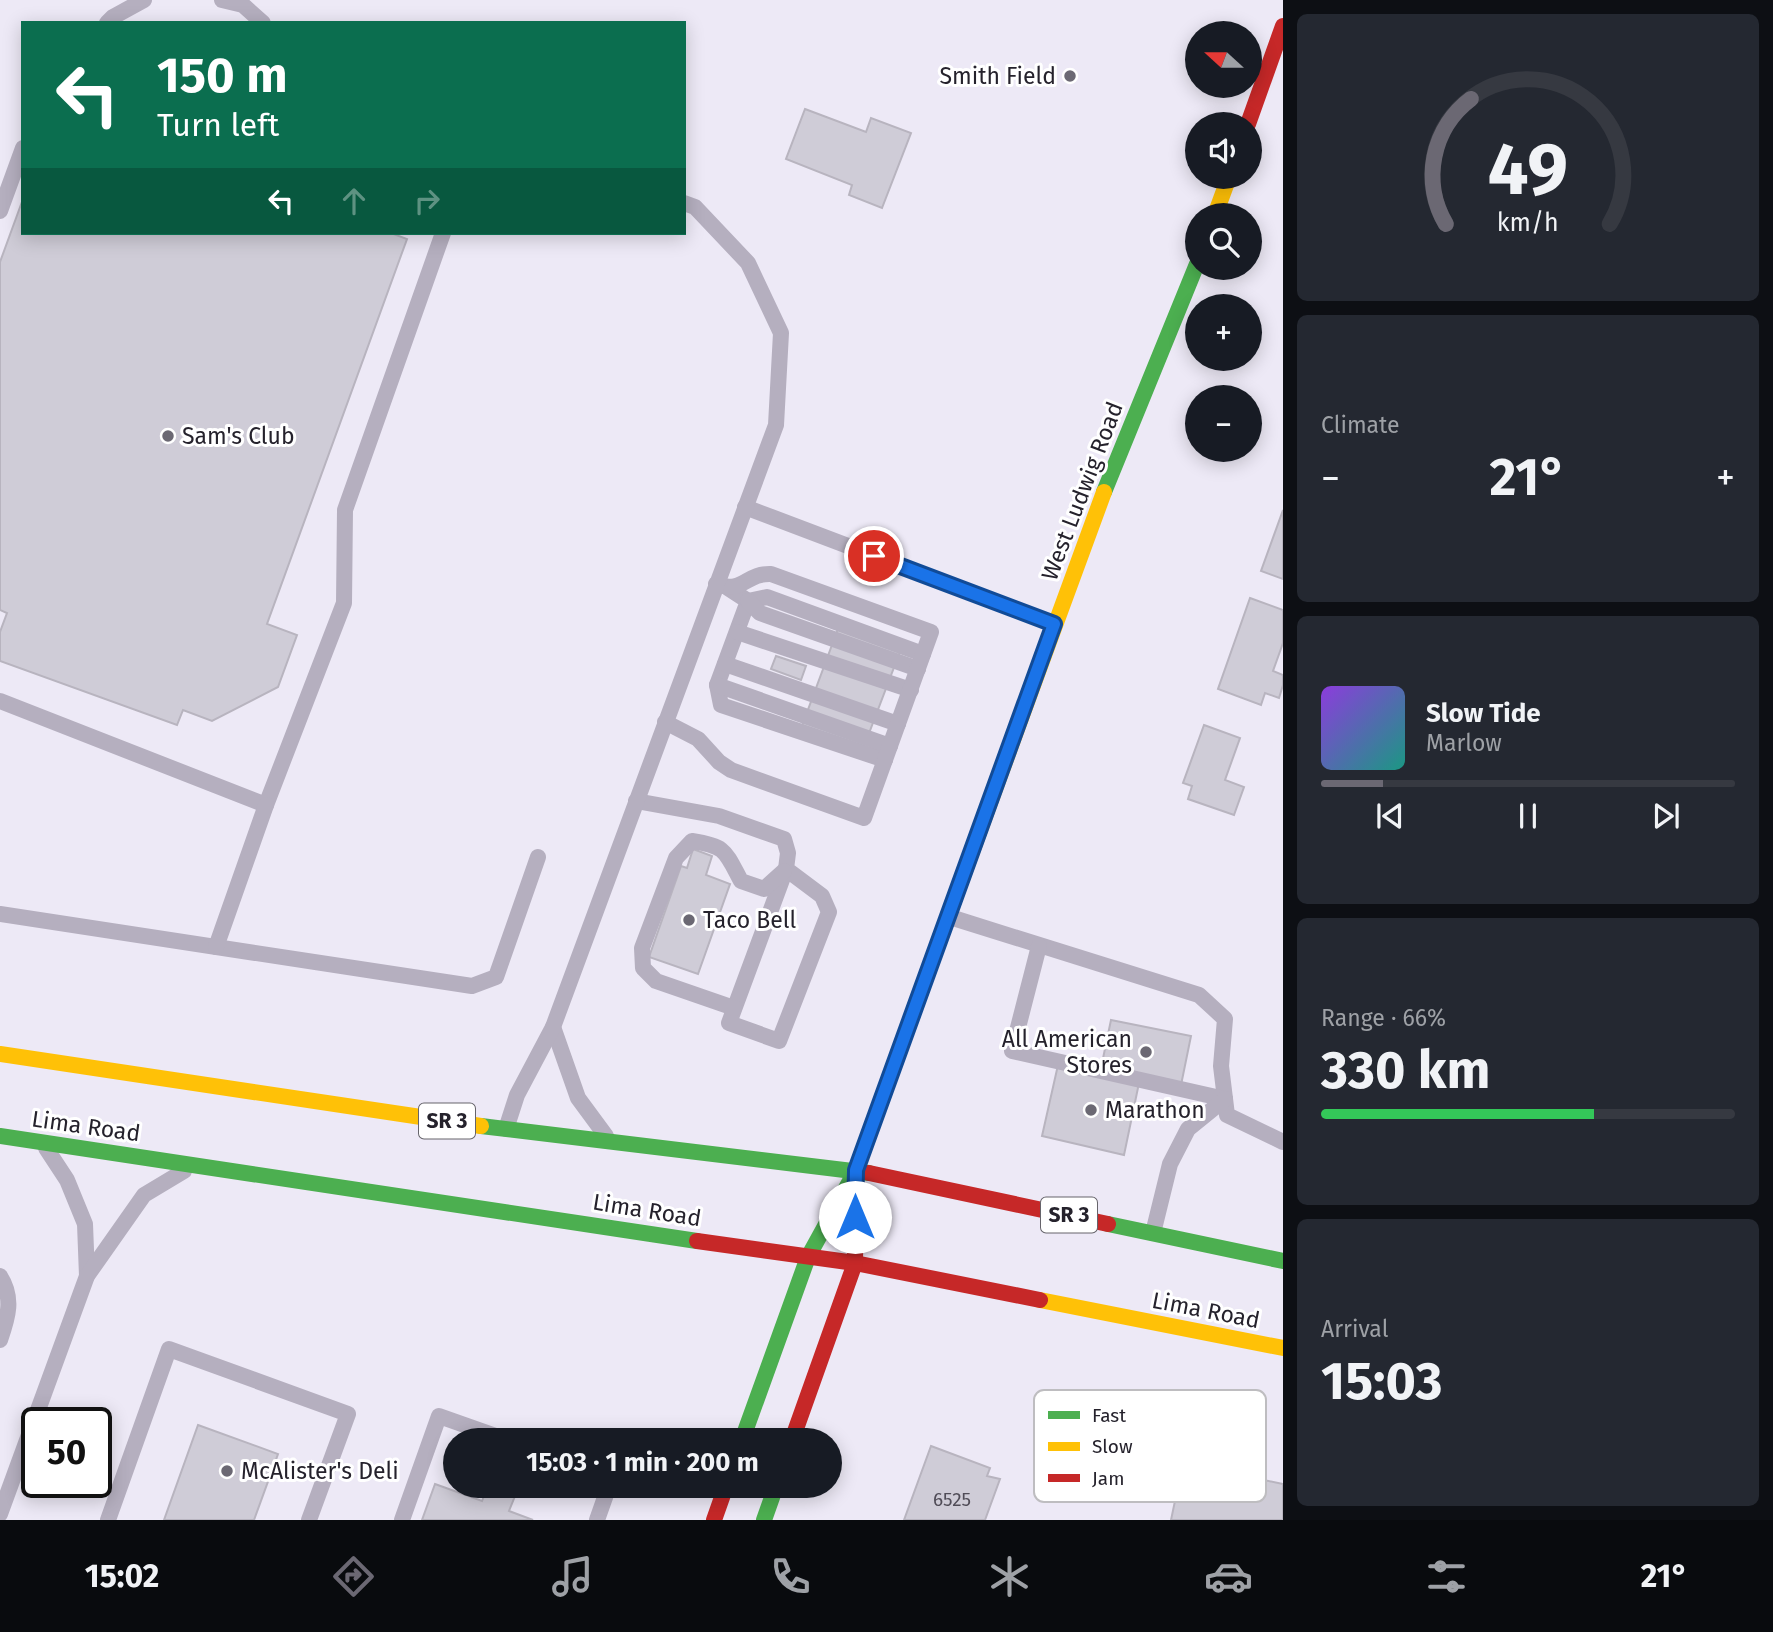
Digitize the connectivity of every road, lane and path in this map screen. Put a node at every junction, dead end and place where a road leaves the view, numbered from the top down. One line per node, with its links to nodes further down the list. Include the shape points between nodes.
1 (144, 0): 3 (lane)
2 (222, 0): 4 (lane, via 243,5)
3 (109, 21)
4 (261, 21)
5 (1283, 26): 6 (main road)
6 (1252, 112)
7 (21, 153): 9 (lane)
8 (686, 205): 12 (lane, via 695,207 748,263 782,333 776,425)
9 (0, 211)
10 (442, 235): 25 (lane, via 345,510 344,603)
11 (1191, 280): 15 (main road, West Ludwig Road)
12 (745, 508): 13 (lane); 15 (lane)
13 (722, 586): 14 (lane); 17 (lane, via 742,584 758,573 771,574 931,632); 21 (lane)
14 (748, 601): 16 (lane); 17 (lane, via 767,597)
15 (1054, 624): 29 (main road, West Ludwig Road)
16 (737, 632): 18 (lane); 19 (lane)
17 (920, 662): 19 (lane)
18 (725, 664): 22 (lane); 23 (lane, via 717,685)
19 (911, 690): 22 (lane)
20 (0, 701): 25 (lane)
21 (666, 722): 23 (lane, via 698,739 731,770 864,818); 24 (lane)
22 (898, 724): 23 (lane)
23 (887, 753)
24 (636, 801): 27 (lane, via 719,816 784,839); 33 (lane)
25 (266, 805): 31 (lane)
26 (538, 857): 31 (lane, via 496,977 472,986)
27 (786, 869): 32 (lane); 32 (lane, via 822,895 829,912 779,1041 729,1023); 32 (lane, via 764,889 741,881 726,852 714,844 692,841 676,858 642,948 643,968 656,981)
28 (0, 914): 31 (lane)
29 (950, 917): 30 (lane); 42 (main road, West Ludwig Road)
30 (1039, 946): 35 (lane, via 1199,995 1225,1020 1221,1066); 35 (lane, via 1012,1051)
31 (216, 947)
32 (734, 1008)
33 (553, 1027): 36 (lane, via 517,1096); 38 (lane, via 578,1098)
34 (0, 1054): 36 (main road, SR 3)
35 (1225, 1099): 40 (lane, via 1227,1115); 43 (lane, via 1188,1129 1170,1164)
36 (506, 1130): 38 (main road, SR 3)
37 (0, 1136): 39 (main road, Lima Road)
38 (610, 1141): 42 (main road, SR 3)
39 (41, 1143): 41 (main road, Lima Road); 48 (lane, via 67,1180 85,1224)
40 (1283, 1143)
41 (195, 1165): 44 (main road, Lima Road); 48 (lane, via 144,1195)
42 (856, 1170): 43 (main road, SR 3); 44 (main road, West Ludwig Road); 46 (main road, West Ludwig Road)
43 (1153, 1233): 45 (main road, SR 3)
44 (808, 1257): 46 (main road, Lima Road); 52 (main road, West Ludwig Road)
45 (1283, 1261)
46 (855, 1263): 50 (main road, Lima Road); 53 (main road, West Ludwig Road)
47 (0, 1276): 49 (lane, via 8,1288 9,1314)
48 (87, 1276): 57 (lane)
49 (0, 1340)
50 (1283, 1348)
51 (473, 1428): 60 (lane, via 439,1416)
52 (746, 1428)
53 (796, 1428)
54 (605, 1498): 61 (lane)
55 (722, 1498): 62 (main road)
56 (772, 1498): 63 (main road)
57 (0, 1514)
58 (108, 1520): 59 (lane, via 169,1349 348,1414)
59 (309, 1520)
60 (402, 1520)
61 (597, 1520)
62 (714, 1520)
63 (764, 1520)

